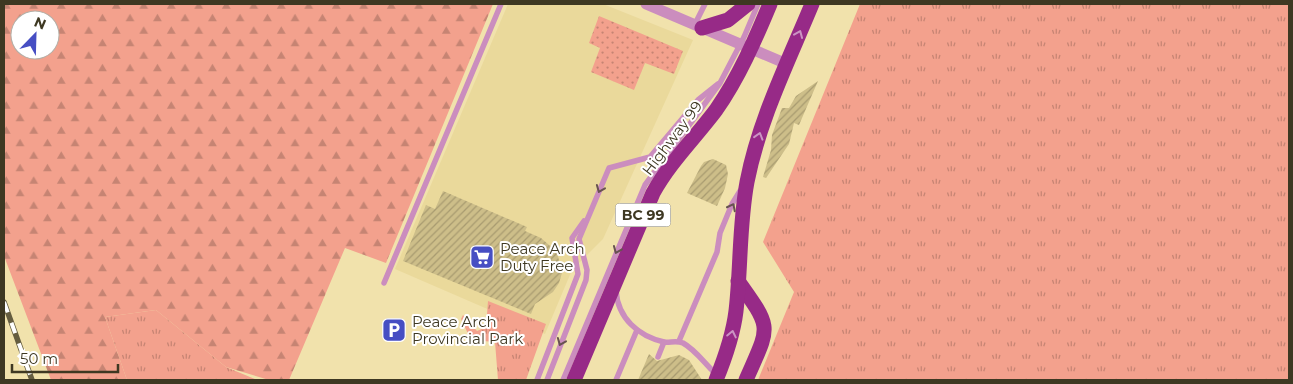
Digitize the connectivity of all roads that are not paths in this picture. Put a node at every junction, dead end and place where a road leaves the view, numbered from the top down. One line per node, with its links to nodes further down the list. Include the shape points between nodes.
1 (501, 4): 17 (lane)
2 (646, 4): 8 (street)
3 (705, 4): 8 (lane)
4 (748, 4): 8 (highway, via 728,20)
5 (758, 4): 9 (lane)
6 (770, 4): 9 (highway, Highway 99 / BC 99)
7 (812, 4): 10 (highway, one-way to 7)
8 (699, 26): 9 (street)
9 (746, 47): 10 (street); 11 (highway, Highway 99 / BC 99); 12 (lane)
10 (787, 64): 13 (highway, one-way to 10, via 762,127)
11 (742, 66): 12 (lane); 15 (highway, Highway 99 / BC 99, via 716,109 659,182)
12 (720, 83): 23 (lane, one-way to 23, via 698,100 650,157 609,168 579,240 587,270 586,280); 24 (lane, one-way to 24, via 645,185)
13 (747, 182): 16 (highway, via 740,229); 19 (lane, one-way to 13, via 716,252 732,204)
14 (584, 222): 22 (lane, via 572,238 578,274)
15 (617, 276): 18 (lane, via 618,303 628,323); 25 (highway, Highway 99 / BC 99)
16 (738, 281): 27 (highway, one-way to 16, via 731,339); 28 (highway, via 760,311 766,328)
17 (384, 283)
18 (637, 330): 20 (lane); 26 (lane)
19 (678, 341): 20 (lane); 27 (lane, via 686,344 712,370)
20 (664, 342): 21 (lane)
21 (658, 358)
22 (537, 380)
23 (547, 380)
24 (562, 380)
25 (574, 380)
26 (616, 380)
27 (715, 380)
28 (746, 380)

